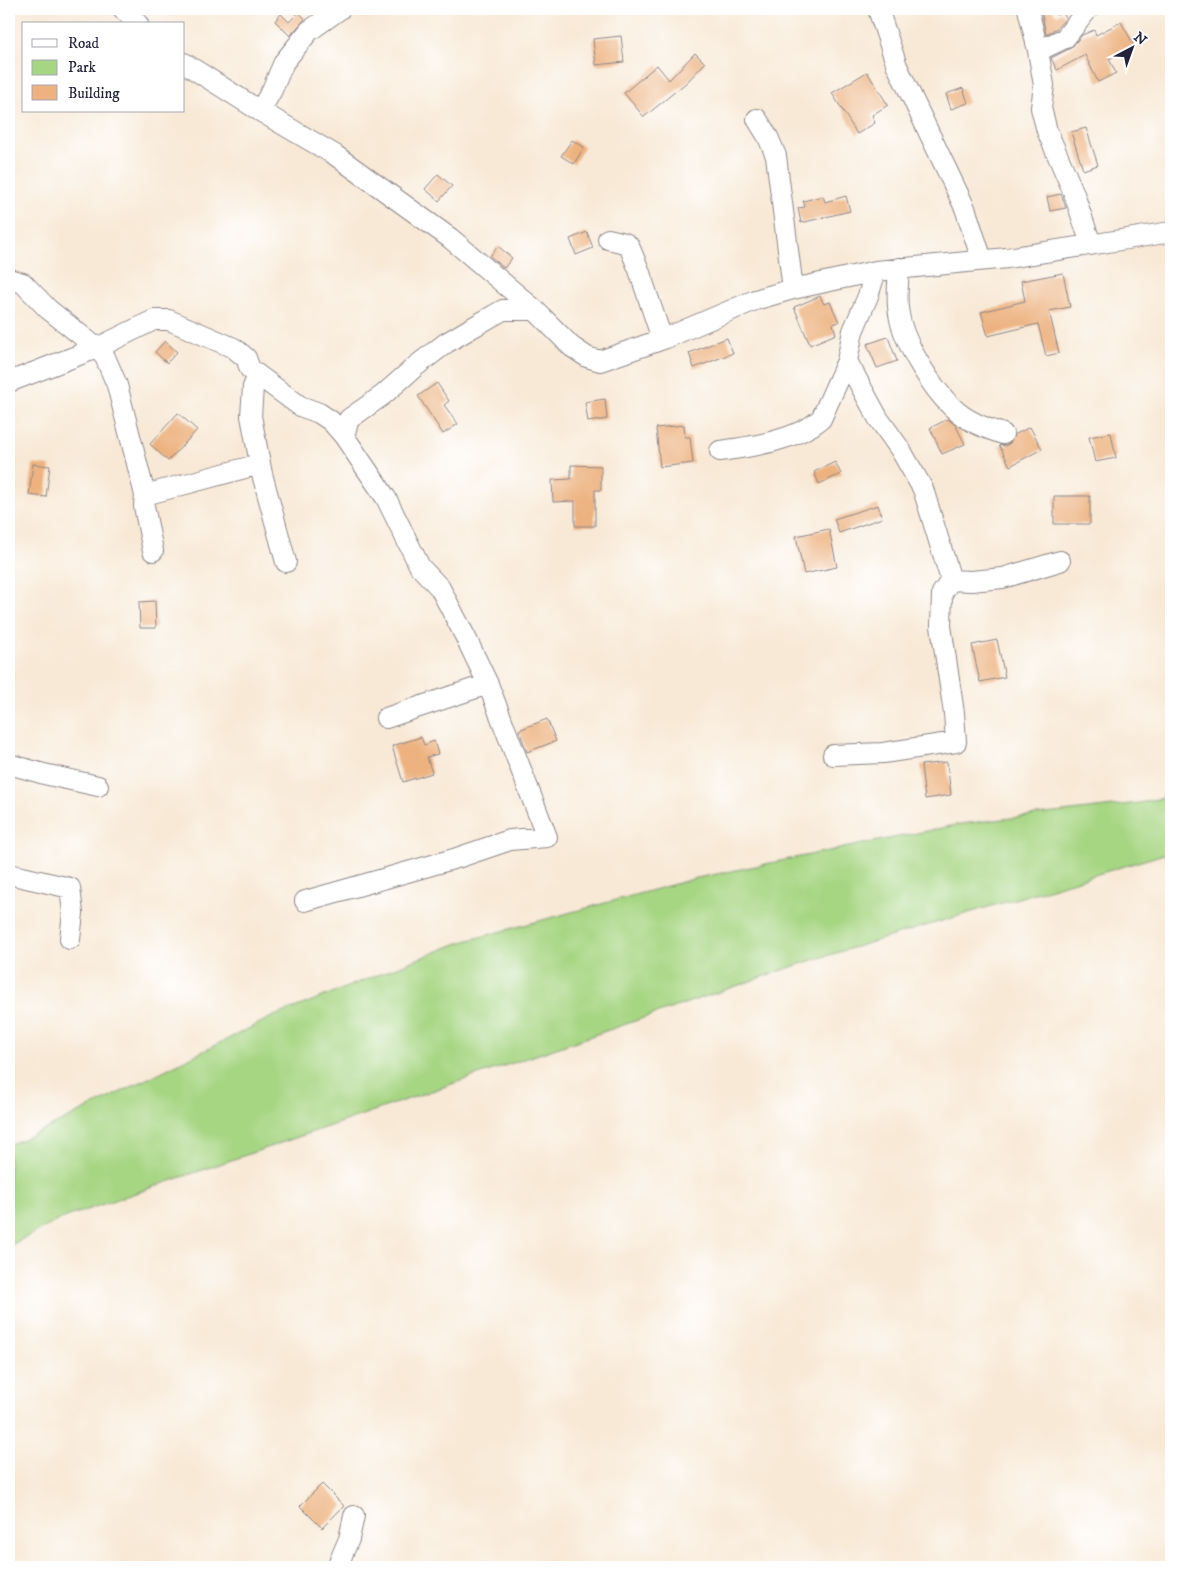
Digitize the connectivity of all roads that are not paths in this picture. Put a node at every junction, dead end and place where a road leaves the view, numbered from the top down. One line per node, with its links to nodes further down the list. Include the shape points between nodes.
1 (123, 9): 6 (street)
2 (340, 9): 9 (street, via 309,31 284,62)
3 (878, 9): 14 (street, via 897,66 965,208)
4 (1028, 9): 7 (street)
5 (1088, 9): 7 (street, via 1065,38)
6 (136, 22)
7 (1038, 51): 13 (street, via 1044,85 1041,108 1047,131)
8 (185, 64): 9 (street)
9 (260, 112): 18 (street, via 335,154 450,238)
10 (757, 119): 19 (street, via 776,156)
11 (1171, 232): 13 (street)
12 (608, 239): 22 (street, via 629,246 659,330)
13 (1091, 244): 14 (street)
14 (982, 260): 15 (street)
15 (899, 268): 16 (street); 28 (street, via 899,316 907,340 929,379 952,408 980,427)
16 (876, 270): 19 (street); 24 (street, via 853,331)
17 (9, 279): 23 (street, via 23,283 48,309)
18 (508, 287): 20 (street); 21 (street)
19 (793, 289): 22 (street, via 755,300)
20 (504, 310): 21 (street); 27 (street, via 446,343)
21 (535, 310): 22 (street, via 572,346 600,362)
22 (666, 338)
23 (97, 348): 25 (street, via 154,320 169,320 234,348); 26 (street); 31 (street, via 105,356 117,385)
24 (847, 361): 29 (street, via 822,419 814,425 771,442); 35 (street, via 923,489)
25 (258, 375): 27 (street, via 300,406); 30 (street, via 253,387 251,416)
26 (9, 382)
27 (342, 425): 36 (street, via 386,498 420,567 440,588)
28 (1003, 434)
29 (720, 451)
30 (260, 464): 31 (street); 34 (street)
31 (145, 495): 32 (street, via 144,506)
32 (153, 551)
33 (1060, 560): 35 (street, via 1004,578)
34 (286, 562)
35 (951, 580): 38 (street, via 942,593 941,626 956,742 883,753)
36 (488, 684): 37 (street); 42 (street, via 547,837 510,840)
37 (386, 718)
38 (833, 755)
39 (9, 764): 40 (street)
40 (98, 786)
41 (9, 874): 43 (street, via 70,888 74,913)
42 (306, 901)
43 (70, 939)
44 (354, 1516): 45 (street, via 349,1539)
45 (337, 1567)

